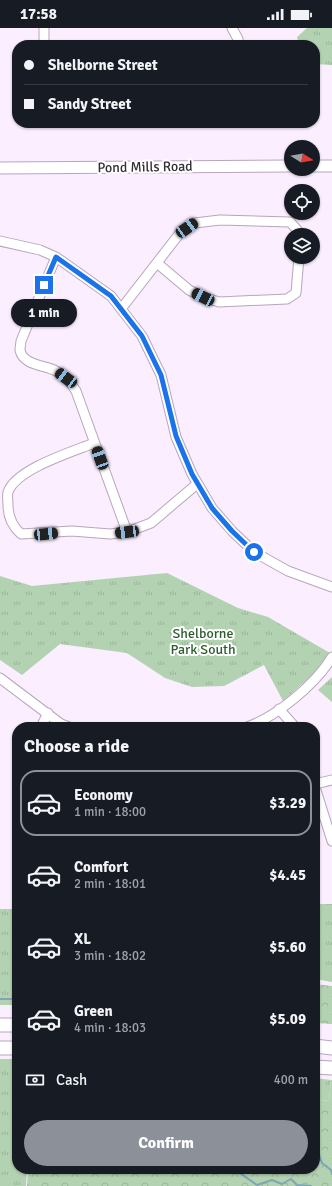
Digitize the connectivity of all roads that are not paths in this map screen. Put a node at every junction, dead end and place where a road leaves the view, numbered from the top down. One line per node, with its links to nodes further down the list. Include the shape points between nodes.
1 (44, 28): 3 (street)
2 (232, 28): 4 (street)
3 (44, 40)
4 (238, 40)
5 (284, 166): 8 (main road, Pond Mills Road)
6 (320, 166): 7 (main road)
7 (332, 166)
8 (0, 168)
9 (295, 228): 12 (street, via 290,222 220,220 195,223 180,234)
10 (0, 241): 11 (street, via 40,250)
11 (56, 257): 14 (street, via 111,296); 15 (street, via 21,341 20,351 35,365 56,371 70,382 76,390)
12 (157, 262): 13 (street, via 189,290 219,302 288,299 296,292); 14 (street)
13 (298, 264)
14 (121, 308): 16 (street, via 142,336 161,375 176,436)
15 (94, 443): 17 (street); 17 (street, via 48,461 17,479 8,493 8,510 13,526 21,534)
16 (198, 484): 17 (street, via 151,523); 18 (street, via 212,508 254,552 288,571)
17 (127, 532)
18 (332, 587)
19 (332, 657): 21 (street, via 326,667 293,700)
20 (0, 678): 22 (street)
21 (279, 710): 25 (street); 26 (street)
22 (48, 714): 23 (street); 24 (street)
23 (44, 722)
24 (58, 722)
25 (256, 722)
26 (290, 722)
27 (332, 780): 28 (street)
28 (320, 784)
29 (320, 802): 30 (street)
30 (332, 841)
31 (0, 1025): 32 (highway)
32 (12, 1025)
33 (320, 1047): 36 (highway)
34 (0, 1048): 35 (highway)
35 (12, 1048)
36 (332, 1048)
37 (320, 1067): 38 (highway)
38 (332, 1068)

